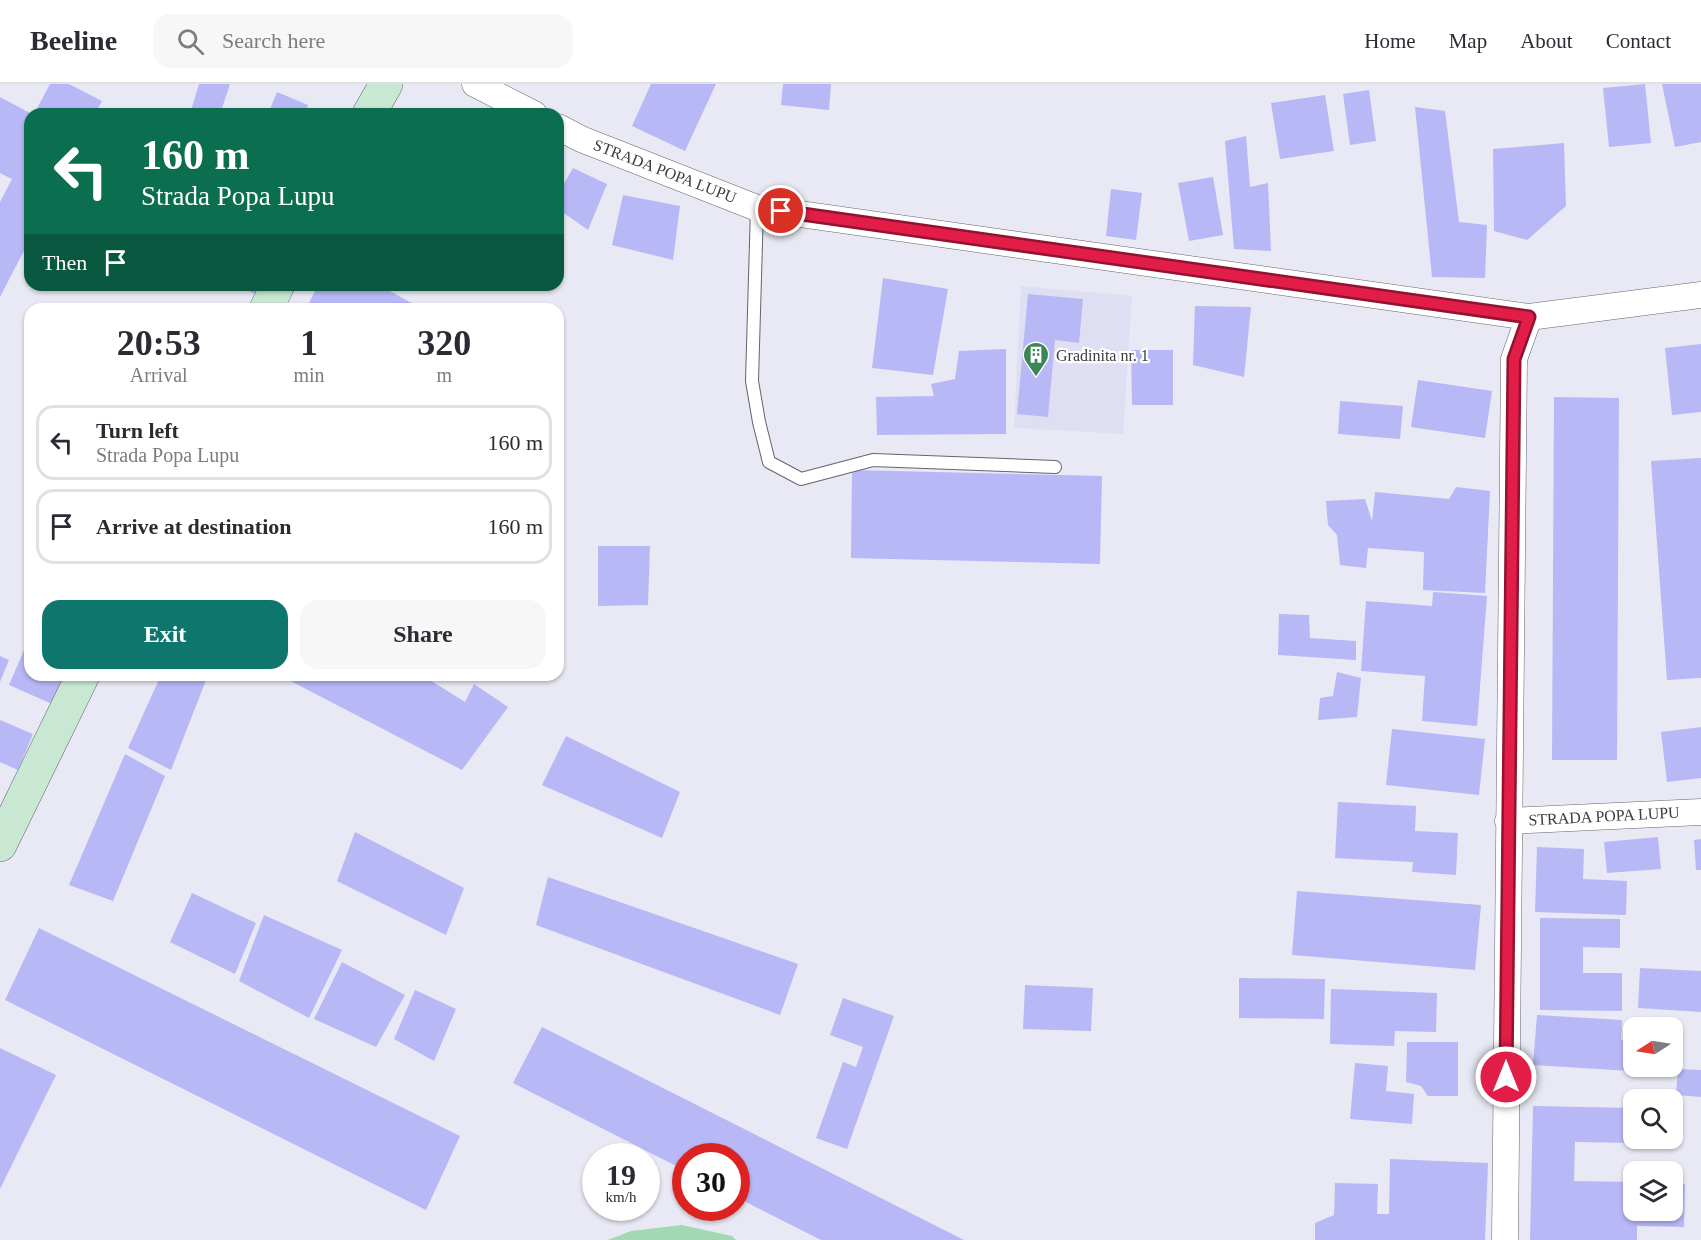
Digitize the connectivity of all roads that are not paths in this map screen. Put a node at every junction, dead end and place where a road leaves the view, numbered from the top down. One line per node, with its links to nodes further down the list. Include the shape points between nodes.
1 (386, 84): 3 (main road)
2 (476, 84): 4 (street)
3 (372, 108)
4 (522, 108)
5 (564, 130): 6 (street, STRADA POPA LUPU)
6 (757, 208): 8 (street, STRADA POPA LUPU); 9 (lane, via 752,381 769,462 801,480 873,460)
7 (1701, 295): 8 (street, STRADA POPA LUPU)
8 (1529, 317): 12 (street, via 1514,359)
9 (1055, 467)
10 (80, 681): 13 (main road)
11 (1701, 812): 12 (street, STRADA POPA LUPU)
12 (1508, 821): 14 (street)
13 (0, 845)
14 (1504, 1240)

